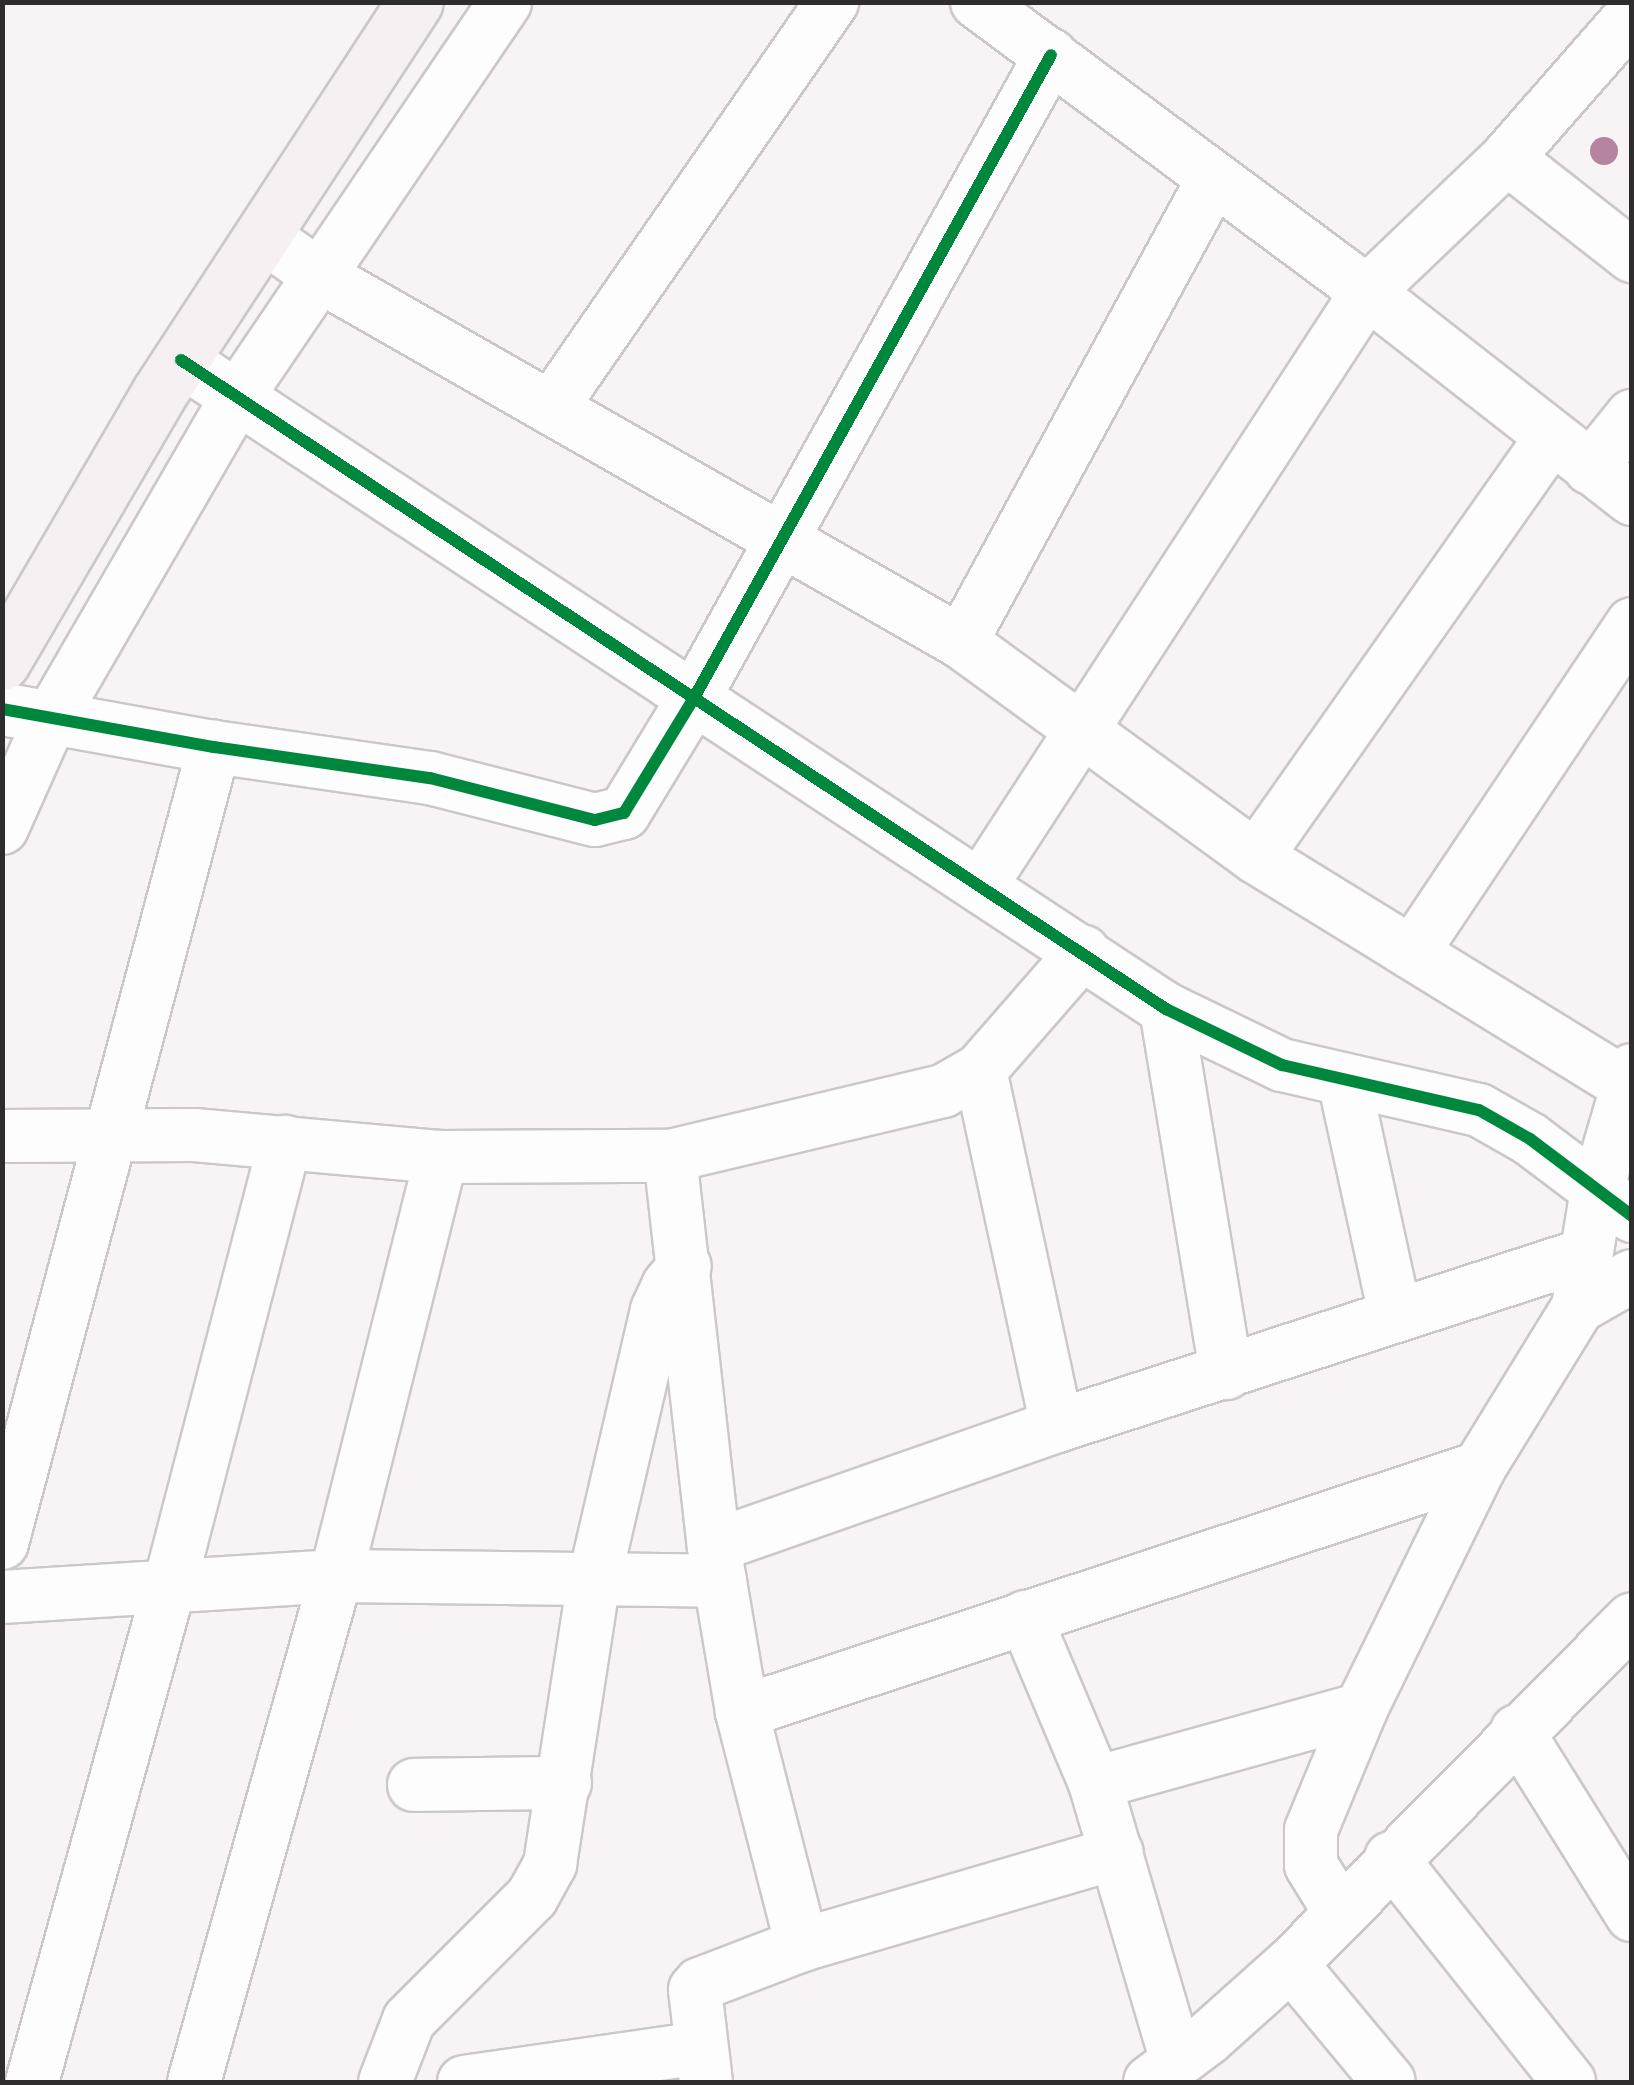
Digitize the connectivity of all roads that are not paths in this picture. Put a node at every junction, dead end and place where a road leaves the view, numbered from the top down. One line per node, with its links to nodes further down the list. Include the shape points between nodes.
1 (414, 2): 9 (main road)
2 (504, 2): 11 (street)
3 (832, 2): 15 (street)
4 (977, 2): 6 (street)
5 (1629, 24): 7 (street)
6 (1050, 55): 8 (street); 19 (street)
7 (1507, 158): 10 (street); 12 (street)
8 (1214, 178): 12 (street); 21 (street)
9 (262, 234): 11 (street); 13 (main road)
10 (1632, 256)
11 (318, 275): 14 (street); 15 (street)
12 (1367, 292): 17 (street); 25 (street)
13 (180, 360): 14 (street); 22 (main road)
14 (237, 397): 23 (street); 24 (street)
15 (551, 408): 19 (street)
16 (1632, 416): 17 (street)
17 (1570, 453): 18 (street); 28 (street)
18 (1632, 499)
19 (783, 539): 21 (street); 23 (street)
20 (1632, 624): 31 (street)
21 (961, 642): 25 (street)
22 (2, 662)
23 (695, 696): 26 (street, via 634,802 613,819 430,778); 29 (street)
24 (27, 713): 26 (street); 27 (street)
25 (1082, 730): 28 (street); 29 (street)
26 (214, 747): 37 (street)
27 (2, 828)
28 (1256, 857): 31 (street)
29 (982, 885): 30 (street)
30 (1083, 952): 32 (street); 33 (street)
31 (1412, 953): 35 (street)
32 (1166, 1008): 34 (street, via 1264,1058); 47 (street)
33 (980, 1070): 39 (street, via 900,1105); 48 (street)
34 (1344, 1080): 41 (street, via 1479,1110 1530,1138); 46 (street)
35 (1630, 1080): 41 (street)
36 (2, 1136): 37 (street)
37 (108, 1137): 38 (street); 50 (street)
38 (285, 1142): 40 (street); 54 (street)
39 (670, 1156): 40 (street); 43 (street)
40 (441, 1157): 52 (street)
41 (1614, 1203): 42 (street)
42 (1584, 1255): 45 (street); 46 (street)
43 (685, 1266): 51 (street); 53 (street, via 657,1310)
44 (1632, 1276): 45 (street)
45 (1578, 1306): 49 (street)
46 (1395, 1314): 47 (street)
47 (1226, 1373): 48 (street)
48 (1058, 1426): 51 (street)
49 (1479, 1468): 56 (street); 58 (street)
50 (2, 1543)
51 (717, 1564): 53 (street); 59 (street)
52 (336, 1576): 53 (street); 54 (street); 73 (street)
53 (594, 1581): 61 (street)
54 (170, 1584): 55 (street); 72 (street)
55 (2, 1597)
56 (1026, 1617): 59 (street); 62 (street)
57 (1632, 1618): 60 (street)
58 (1361, 1710): 62 (street); 66 (street, via 1308,1844 1311,1865)
59 (742, 1712): 68 (street)
60 (1517, 1732): 65 (street); 67 (street)
61 (564, 1783): 63 (street); 74 (street, via 543,1881 409,2020)
62 (1094, 1783): 64 (street)
63 (414, 1785)
64 (1116, 1853): 68 (street); 71 (street)
65 (1391, 1858): 66 (street); 77 (street)
66 (1341, 1914): 69 (street)
67 (1632, 1915)
68 (802, 1945): 70 (street, via 694,1990)
69 (1291, 1964): 71 (street); 76 (street)
70 (704, 2065): 75 (street)
71 (1163, 2072)
72 (32, 2082)
73 (194, 2082)
74 (384, 2082)
75 (464, 2082)
76 (1389, 2082)
77 (1569, 2082)

